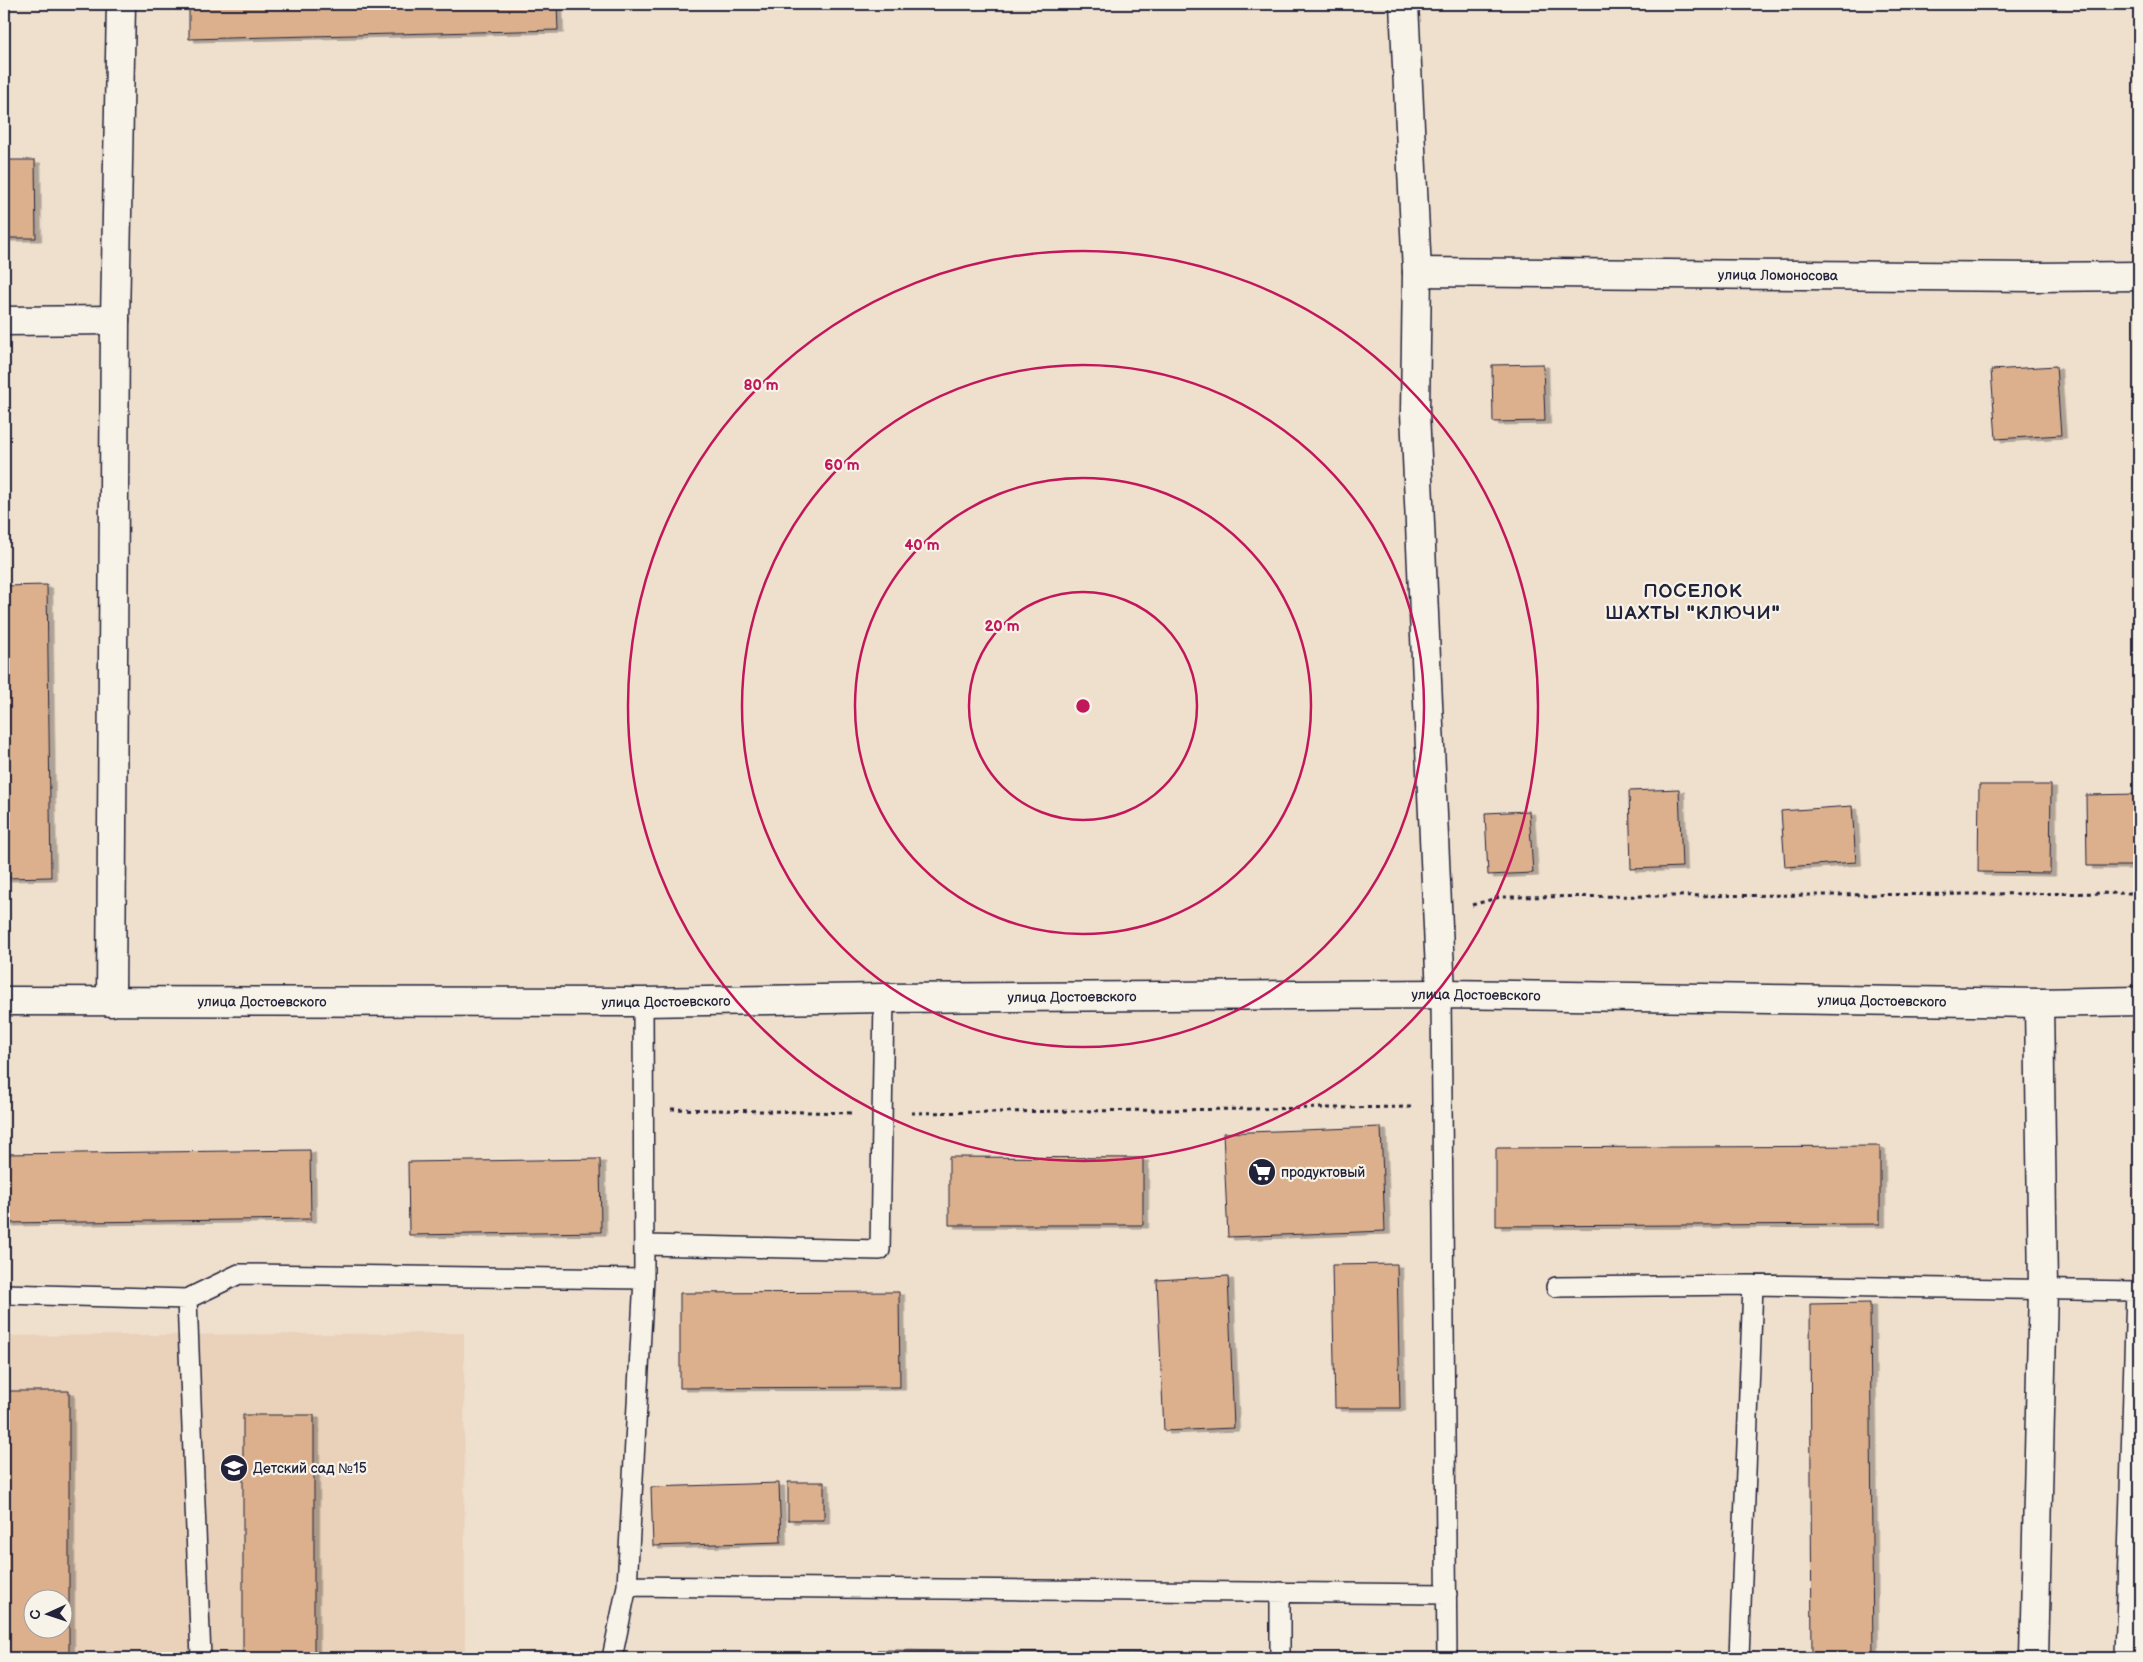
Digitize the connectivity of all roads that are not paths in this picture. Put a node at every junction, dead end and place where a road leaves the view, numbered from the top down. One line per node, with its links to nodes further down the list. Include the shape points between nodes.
1 (121, 4): 5 (street)
2 (1404, 4): 3 (street)
3 (1417, 272): 4 (street, улица Ломоносова); 7 (street, via 1415,412)
4 (2139, 276)
5 (115, 320): 6 (street); 11 (street)
6 (4, 321)
7 (1441, 994): 8 (street, улица Достоевского); 13 (street, улица Достоевского); 23 (lane)
8 (884, 998): 12 (street, улица Достоевского); 14 (lane, via 880,1250)
9 (4, 1001): 11 (street, улица Достоевского)
10 (2139, 1001): 13 (street, улица Достоевского)
11 (111, 1002): 12 (street, улица Достоевского)
12 (644, 1002): 14 (lane)
13 (2039, 1003): 18 (street)
14 (645, 1245): 15 (lane)
15 (644, 1279): 20 (lane, via 239,1274); 21 (lane)
16 (1753, 1285): 17 (lane); 18 (lane); 28 (lane)
17 (1556, 1287)
18 (2043, 1289): 29 (street); 30 (lane, via 2136,1291)
19 (4, 1294): 20 (lane)
20 (187, 1299): 24 (lane)
21 (626, 1586): 22 (lane); 25 (lane)
22 (1280, 1592): 23 (lane); 26 (lane)
23 (1447, 1594): 27 (lane)
24 (201, 1658)
25 (612, 1658)
26 (1280, 1658)
27 (1447, 1658)
28 (1739, 1658)
29 (2034, 1658)
30 (2125, 1658)

